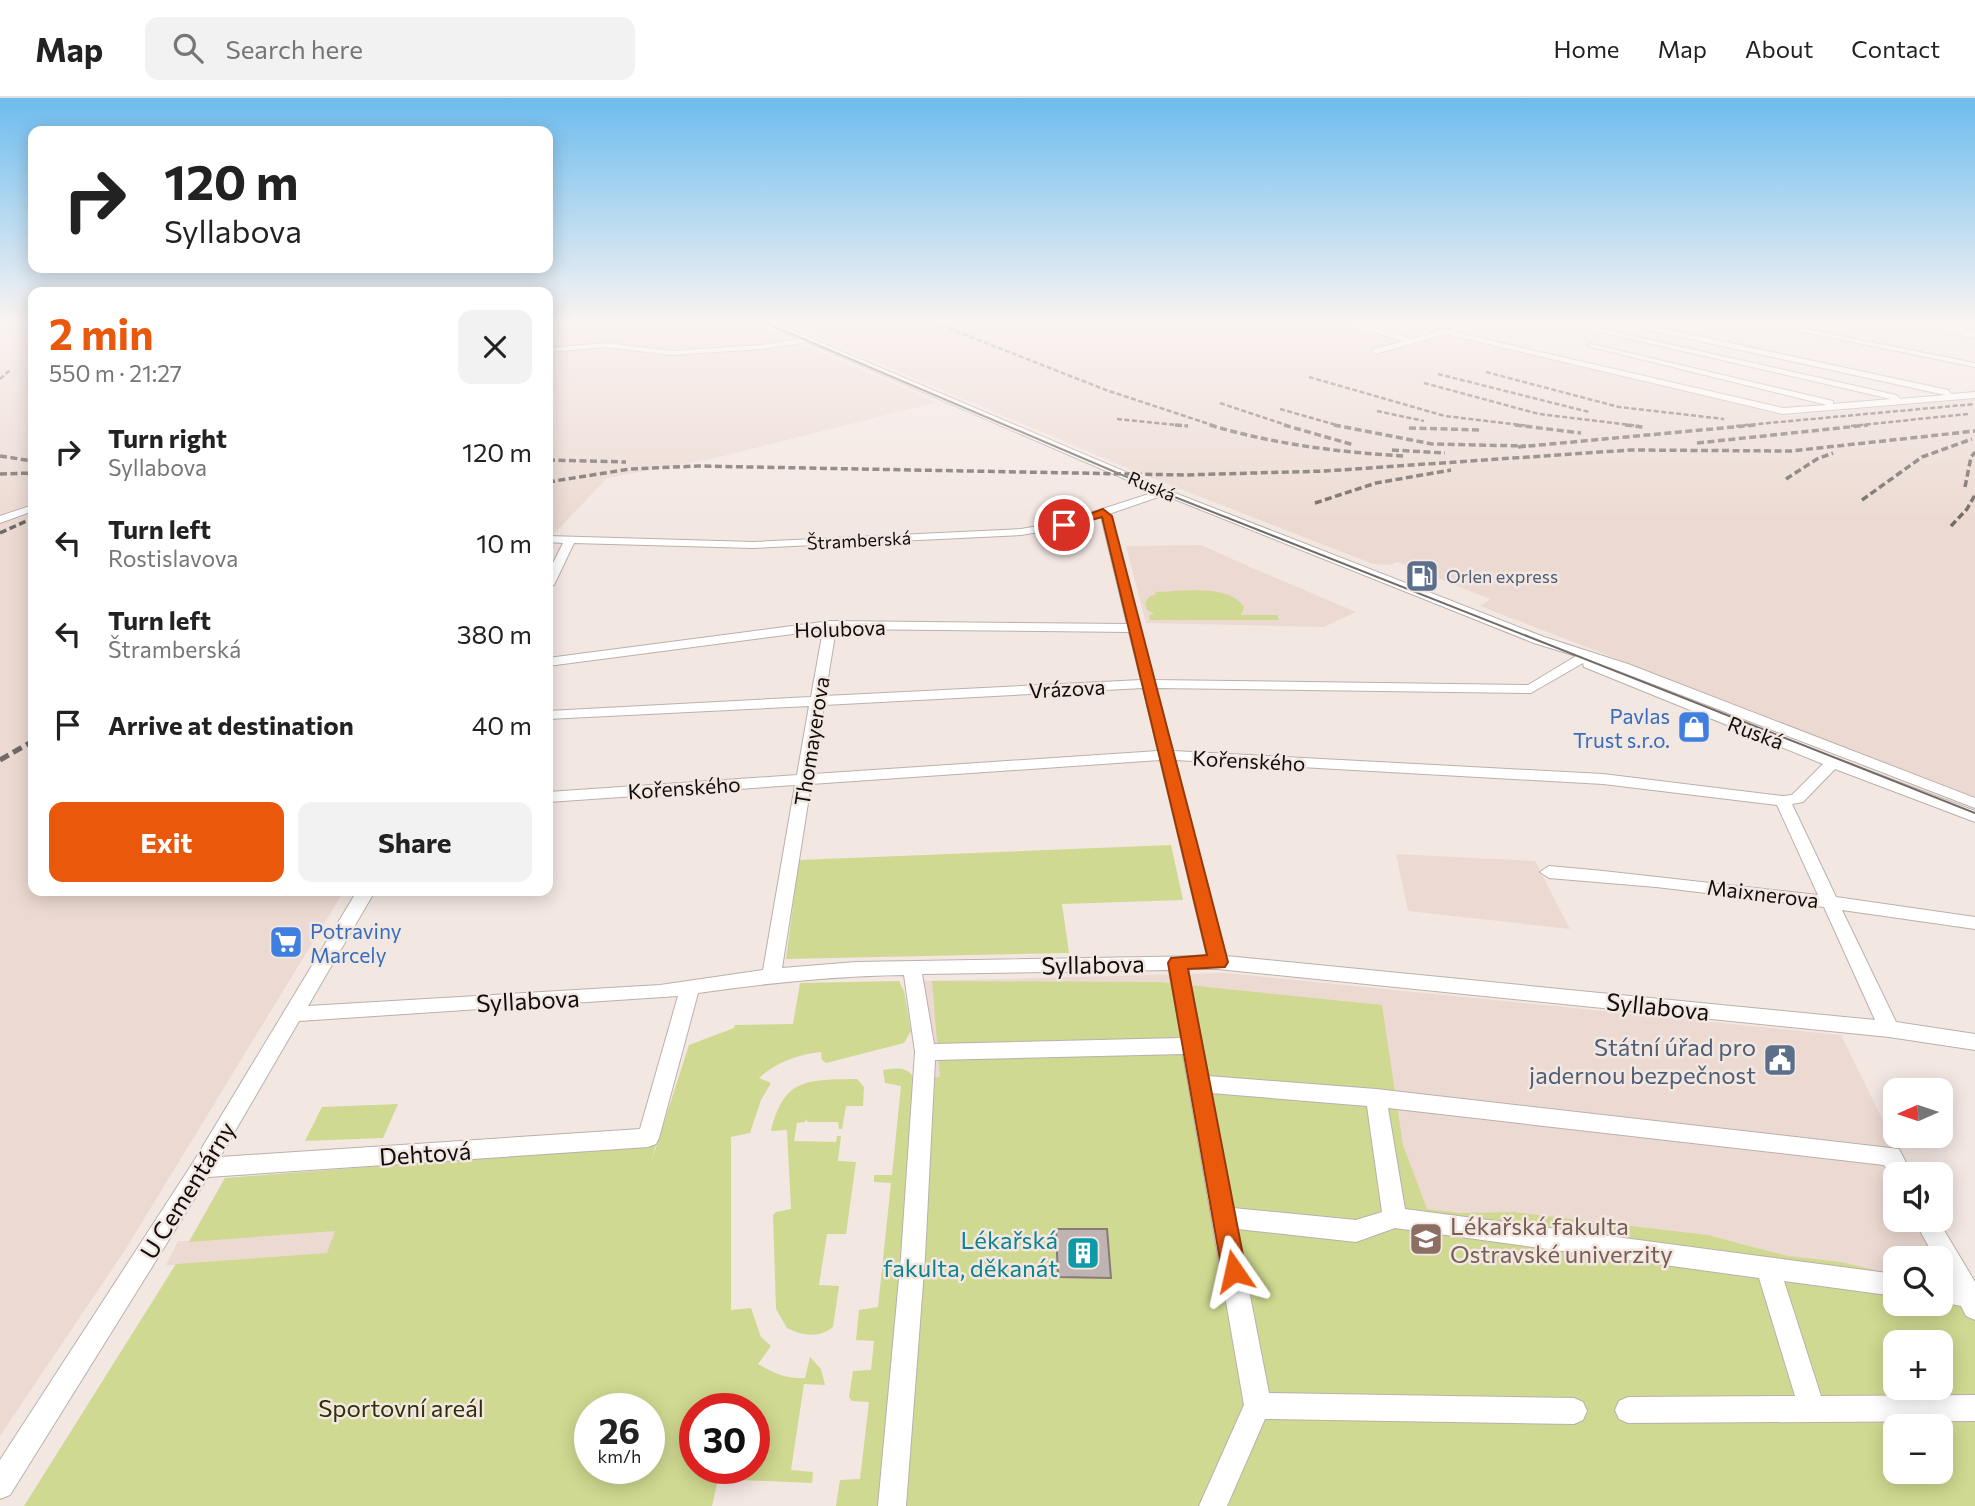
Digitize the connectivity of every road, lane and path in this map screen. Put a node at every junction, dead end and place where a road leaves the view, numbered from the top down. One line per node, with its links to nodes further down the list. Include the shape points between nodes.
1 (922, 389): 10 (street, Ruská)
2 (1687, 389): 9 (street, via 1783,411)
3 (1769, 389): 9 (street)
4 (1852, 389): 8 (street)
5 (1926, 389): 7 (street)
6 (1975, 396): 7 (street)
7 (1964, 397): 8 (street)
8 (1911, 402): 9 (street)
9 (1850, 408)
10 (1164, 492): 12 (street, Štramberská); 19 (street, Ruská)
11 (28, 510): 13 (street)
12 (1103, 512): 15 (street, Štramberská, via 1047,529 990,534 753,545); 18 (street)
13 (0, 520)
14 (553, 538): 15 (street, Štramberská)
15 (569, 539): 16 (street)
16 (553, 574)
17 (830, 625): 18 (street, Holubova); 21 (street, Holubova); 23 (street, Thomayerova)
18 (1135, 628): 22 (street)
19 (1539, 640): 20 (street, Ruská); 30 (street, Ruská, via 1623,667)
20 (1580, 659): 22 (street, Vrázova, via 1531,689); 26 (street, Ruská, via 1615,677)
21 (553, 661)
22 (1147, 684): 23 (street, Vrázova); 25 (street)
23 (818, 702): 24 (street, Vrázova); 27 (street, Thomayerova)
24 (553, 715)
25 (1167, 755): 27 (street, Kořenského); 29 (street, Kořenského, via 1603,779); 36 (street)
26 (1834, 761): 29 (street, via 1797,799); 31 (street, Ruská)
27 (805, 779): 28 (street, Kořenského); 39 (street, Thomayerova)
28 (553, 797)
29 (1783, 801): 34 (street)
30 (1975, 803)
31 (1975, 817)
32 (1549, 872): 34 (street, Maixnerova)
33 (363, 896): 41 (street, U Cementárny)
34 (1829, 901): 35 (street, Maixnerova); 42 (street)
35 (1975, 923)
36 (1218, 962): 37 (street, Syllabova); 42 (street, Syllabova)
37 (1177, 963): 38 (street, Syllabova); 44 (street)
38 (912, 968): 39 (street, Syllabova); 45 (street)
39 (771, 976): 40 (street, Syllabova)
40 (690, 988): 41 (street, Syllabova); 49 (street, Dehtová, via 648,1138)
41 (293, 1014): 49 (street, U Cementárny)
42 (1889, 1029): 43 (street, Syllabova)
43 (1975, 1042)
44 (1192, 1046): 45 (street); 46 (street)
45 (925, 1052): 63 (street)
46 (1199, 1084): 47 (street); 50 (street)
47 (1376, 1098): 48 (street, via 1891,1156); 51 (street)
48 (1894, 1162)
49 (202, 1168): 62 (street, U Cementárny)
50 (1224, 1217): 51 (street, via 1356,1231); 57 (street)
51 (1395, 1218): 53 (street)
52 (1933, 1232): 56 (street)
53 (1767, 1266): 54 (street); 59 (street)
54 (1883, 1283)
55 (1953, 1295): 56 (street)
56 (1972, 1302)
57 (1258, 1406): 61 (street); 64 (street)
58 (1975, 1408): 59 (street)
59 (1812, 1409): 60 (street)
60 (1628, 1410)
61 (1574, 1412)
62 (0, 1485)
63 (892, 1506)
64 (1213, 1506)

